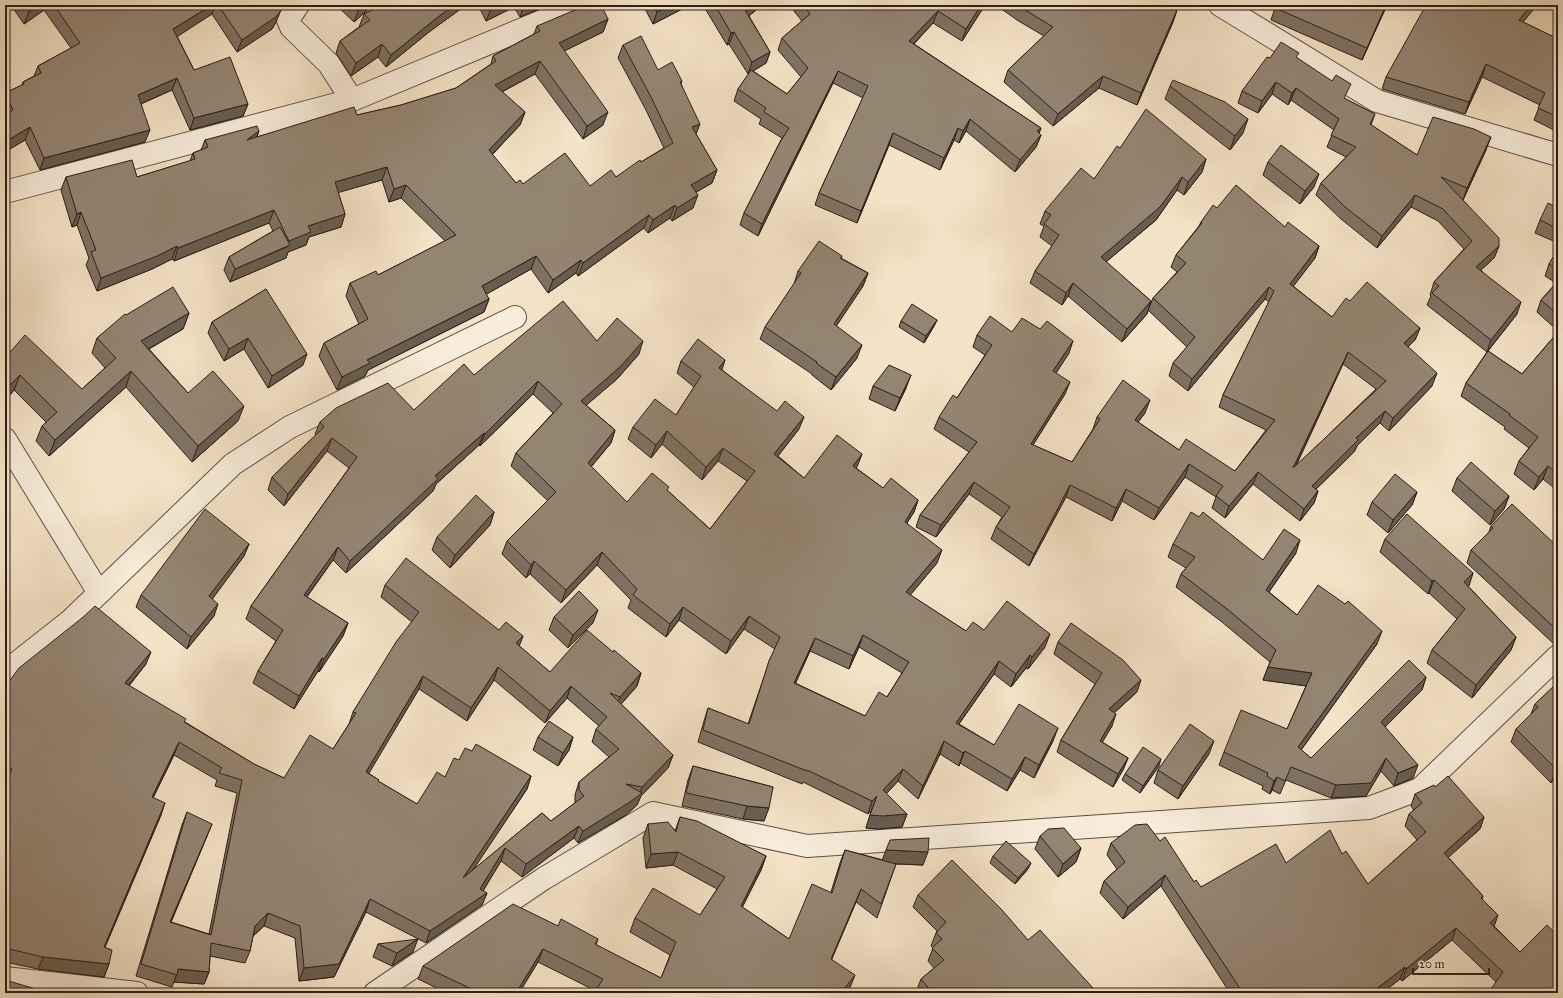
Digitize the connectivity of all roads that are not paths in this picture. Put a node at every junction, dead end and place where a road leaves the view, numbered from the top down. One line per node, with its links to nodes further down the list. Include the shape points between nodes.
1 (298, 5): 4 (street, via 288,20 291,27 329,64)
2 (581, 5): 4 (street)
3 (1220, 5): 5 (street, via 1377,101)
4 (352, 100): 6 (street)
5 (1558, 156)
6 (5, 192)
7 (515, 317): 9 (street, via 290,427 233,464)
8 (5, 439): 9 (street)
9 (99, 593): 11 (street, via 70,621)
10 (1558, 656): 14 (street, via 1420,789 1368,808 807,846 653,813 543,879)
11 (5, 672)
12 (5, 978): 13 (street)
13 (137, 993)
14 (375, 993)

